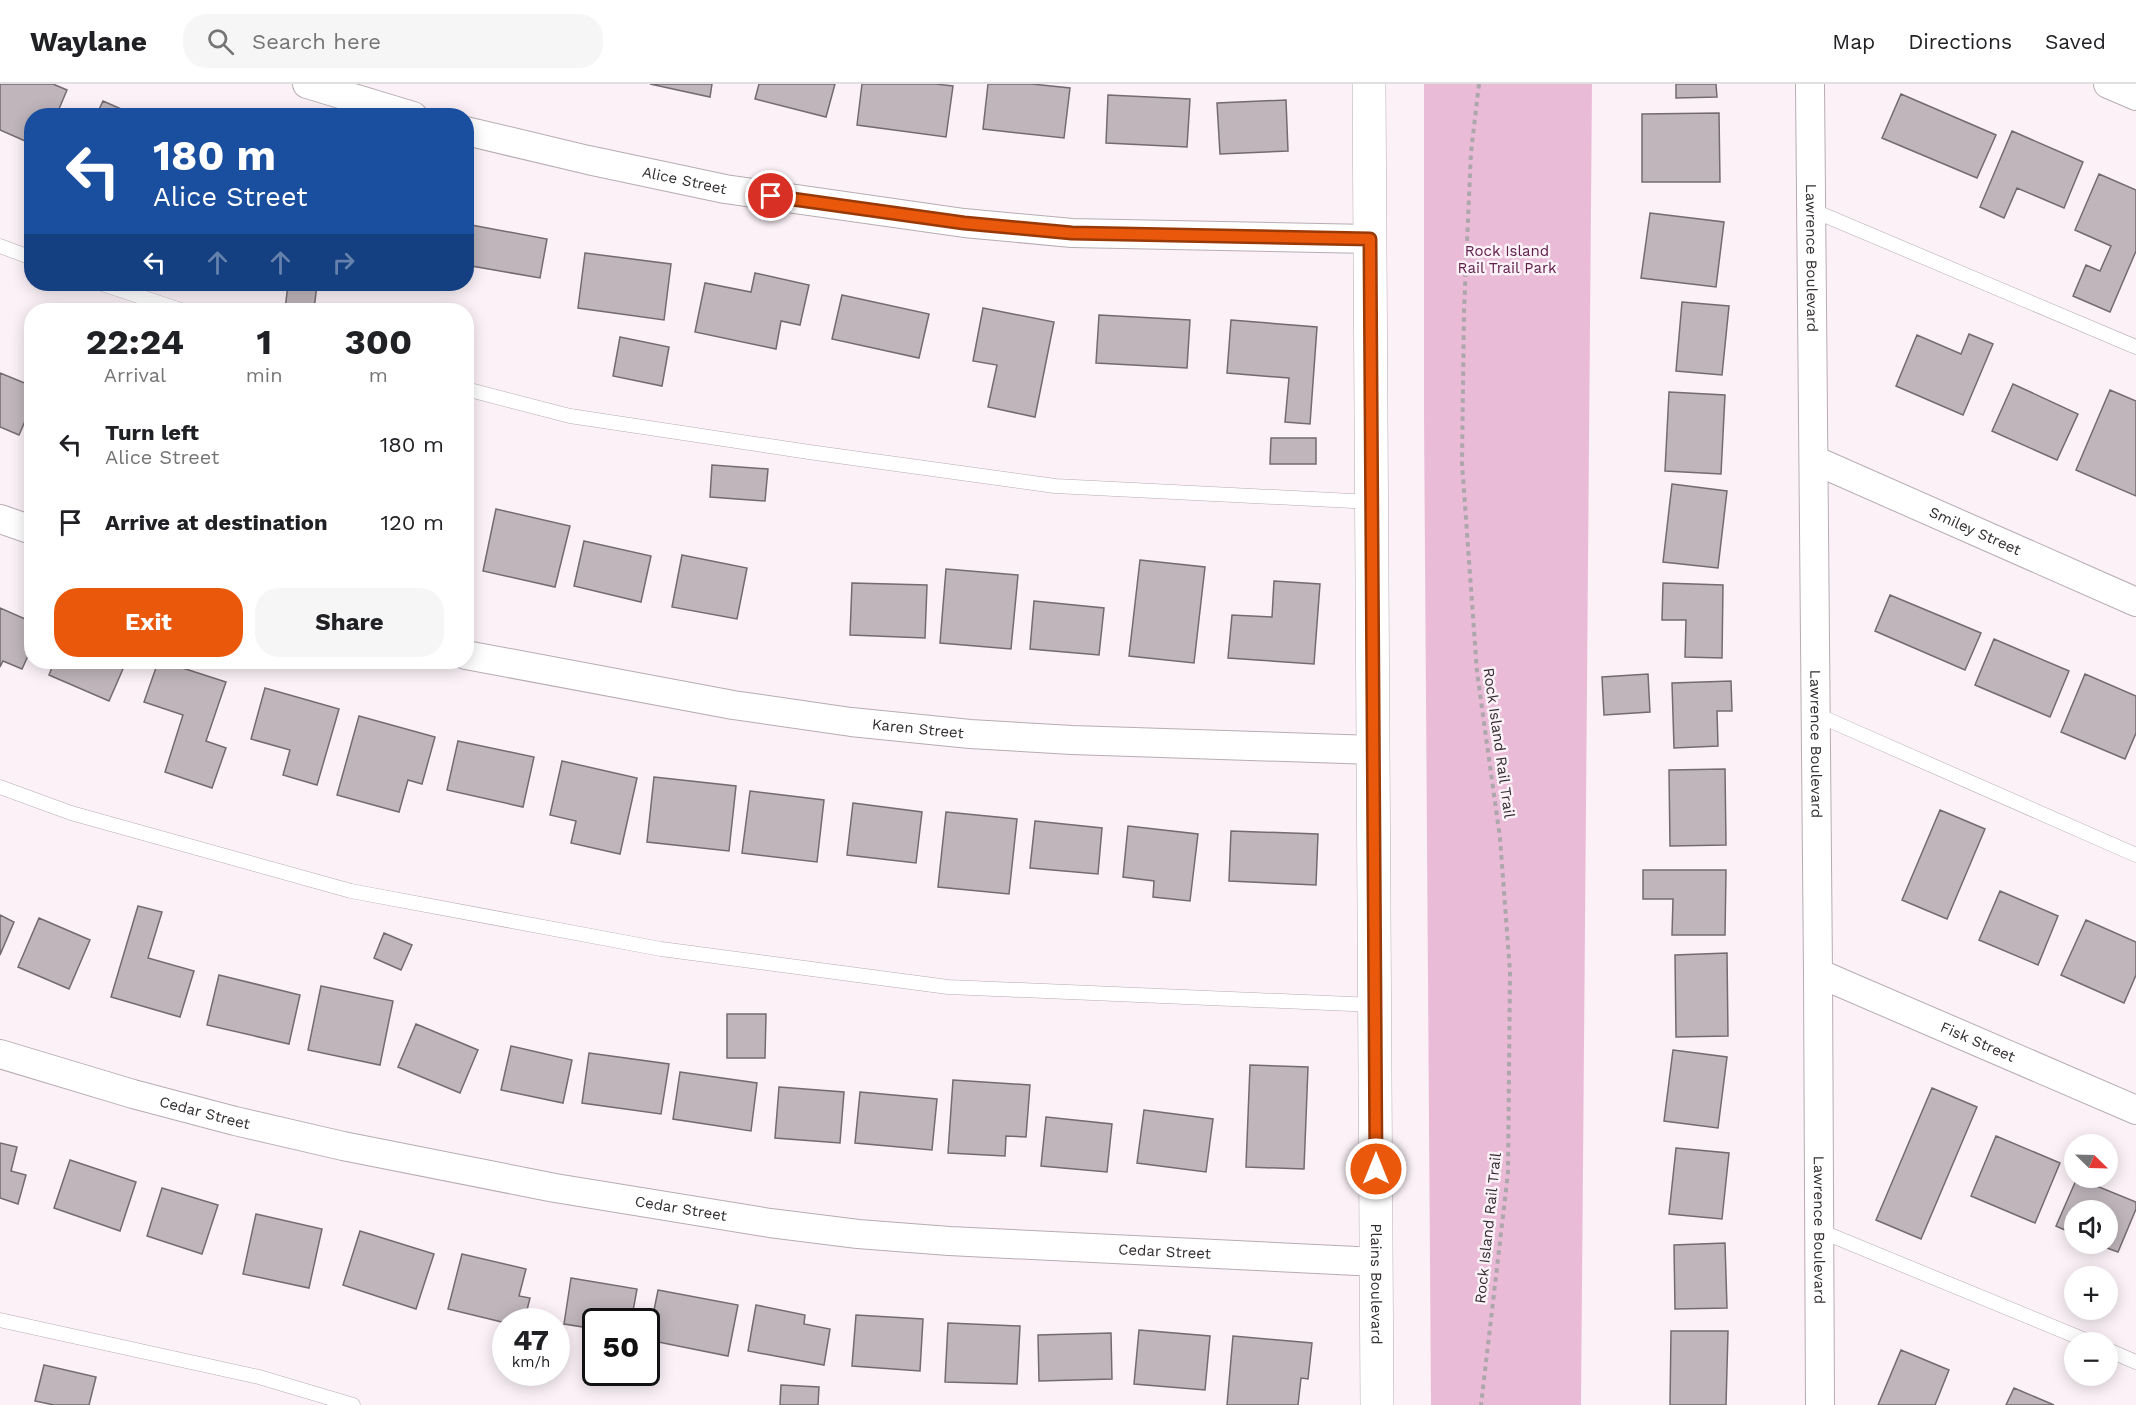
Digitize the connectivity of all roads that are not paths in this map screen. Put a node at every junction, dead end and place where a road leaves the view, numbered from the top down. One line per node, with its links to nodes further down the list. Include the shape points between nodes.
1 (307, 84): 6 (street)
2 (1370, 84): 9 (main road, Plains Boulevard)
3 (1810, 84): 8 (street, Lawrence Boulevard)
4 (2108, 84): 5 (street)
5 (2136, 96)
6 (387, 108)
7 (474, 133): 9 (street, Alice Street, via 725,189 964,223 1072,233)
8 (1812, 210): 14 (lane); 16 (street, Lawrence Boulevard)
9 (1370, 239): 17 (main road, Plains Boulevard)
10 (0, 246): 11 (lane)
11 (24, 255)
12 (123, 291): 13 (lane)
13 (160, 303)
14 (2136, 347)
15 (474, 391): 17 (lane, via 570,416 1055,486)
16 (1814, 460): 20 (street, Smiley Street); 22 (street, Lawrence Boulevard)
17 (1372, 502): 23 (main road, Plains Boulevard)
18 (0, 519): 19 (street)
19 (24, 527)
20 (2136, 602)
21 (474, 656): 23 (street, Karen Street, via 733,705 851,722 1072,740)
22 (1815, 714): 25 (lane); 26 (street, Lawrence Boulevard)
23 (1374, 750): 27 (main road, Plains Boulevard)
24 (0, 787): 27 (lane, via 71,813 351,891 661,949 948,987)
25 (2136, 855)
26 (1818, 973): 29 (street, Fisk Street); 30 (street, Lawrence Boulevard)
27 (1375, 1005): 31 (main road, Plains Boulevard)
28 (0, 1053): 31 (street, Cedar Street, via 133,1094 343,1146 566,1190 770,1223 949,1241)
29 (2136, 1110)
30 (1818, 1230): 33 (lane); 38 (street, Lawrence Boulevard)
31 (1377, 1262): 37 (main road, Plains Boulevard)
32 (0, 1320): 36 (lane, via 259,1377)
33 (2066, 1332)
34 (2118, 1354): 35 (lane)
35 (2136, 1362)
36 (353, 1405)
37 (1377, 1405)
38 (1820, 1405)

